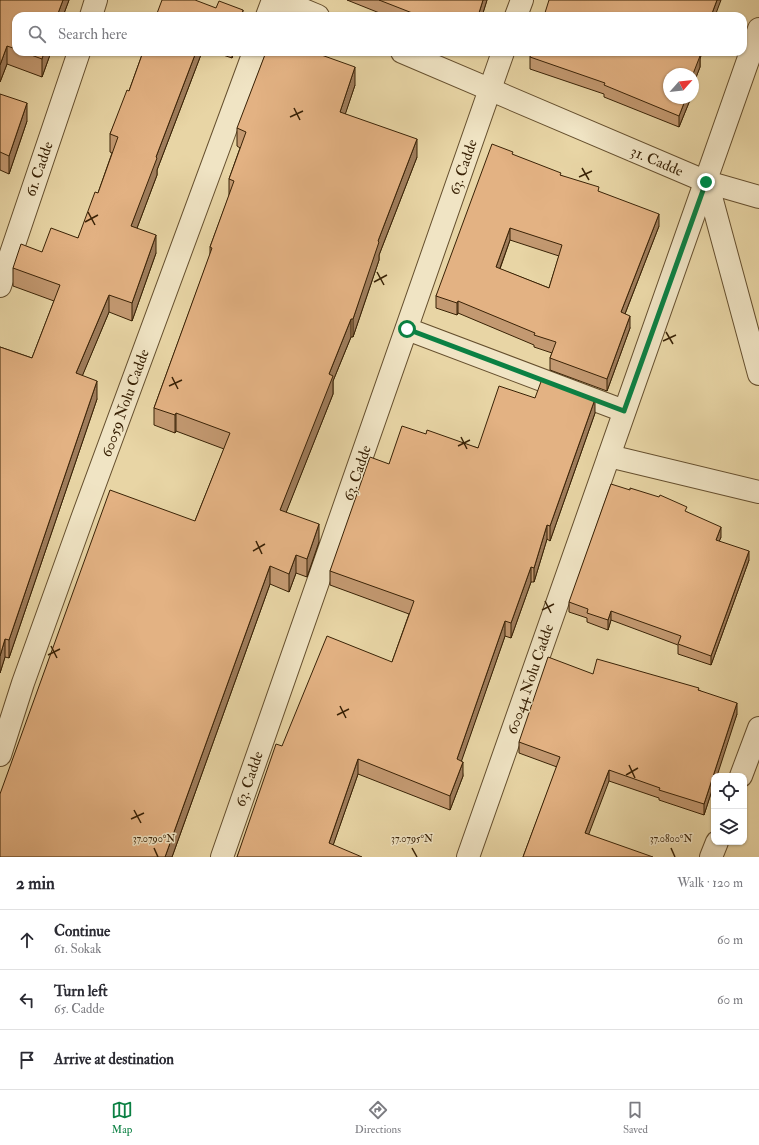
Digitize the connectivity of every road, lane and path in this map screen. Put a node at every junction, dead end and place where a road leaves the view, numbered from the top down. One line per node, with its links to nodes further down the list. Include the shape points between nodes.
1 (96, 0): 5 (street)
2 (273, 0): 6 (street)
3 (280, 0): 7 (street)
4 (522, 0): 8 (street)
5 (92, 12)
6 (268, 12)
7 (308, 12)
8 (518, 12)
9 (759, 29): 15 (street, 60044 Nolu Cadde)
10 (78, 56): 17 (street, 61. Cadde)
11 (253, 56): 24 (street, 60059 Nolu Cadde, via 80,523)
12 (412, 56): 14 (street, 31. Cadde)
13 (502, 56): 14 (street, 63. Cadde)
14 (490, 89): 15 (street, 31. Cadde); 18 (street, 63. Cadde)
15 (706, 182): 16 (street, 31. Cadde); 19 (street); 20 (street, 60044 Nolu Cadde)
16 (759, 197)
17 (0, 286)
18 (407, 329): 20 (street); 27 (street, 63. Cadde)
19 (759, 374)
20 (624, 411): 21 (street, 60044 Nolu Cadde)
21 (609, 456): 22 (street); 28 (street, 60044 Nolu Cadde)
22 (759, 492)
23 (759, 728): 25 (street)
24 (0, 755)
25 (742, 773)
26 (715, 845): 29 (street)
27 (222, 857)
28 (468, 857)
29 (711, 857)

